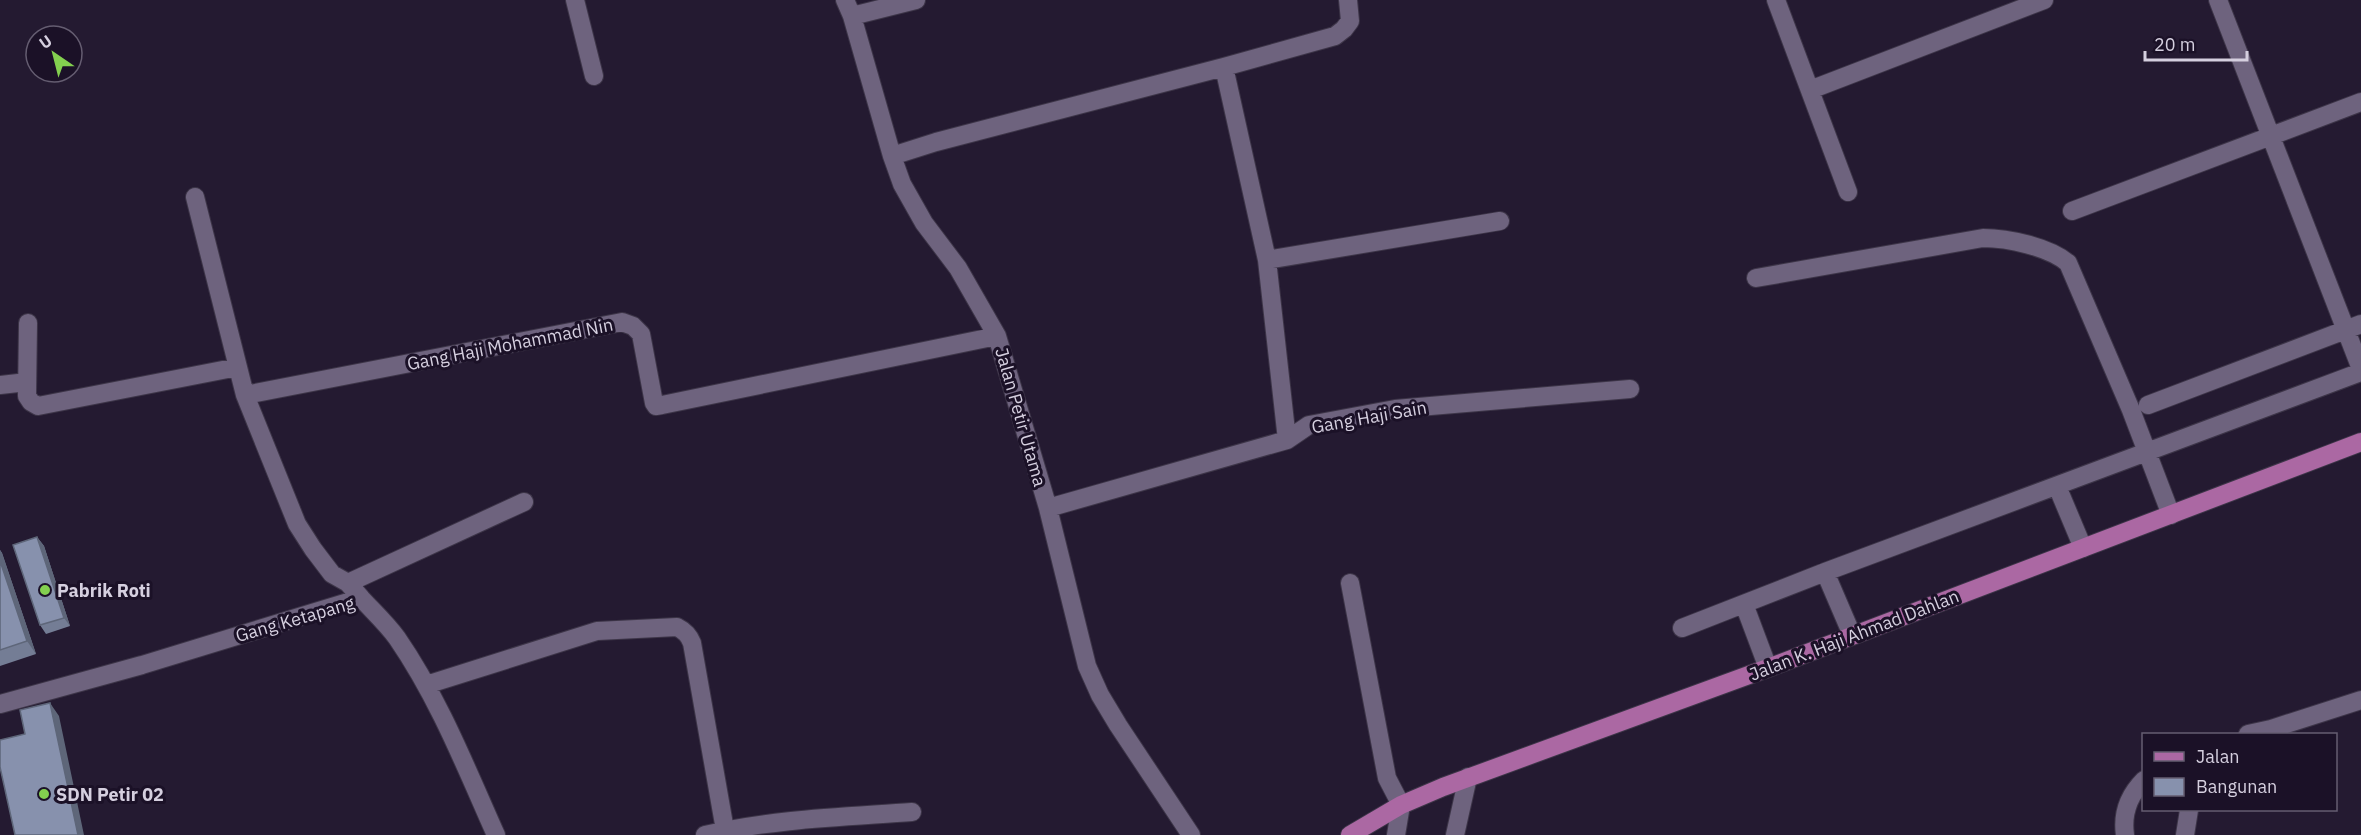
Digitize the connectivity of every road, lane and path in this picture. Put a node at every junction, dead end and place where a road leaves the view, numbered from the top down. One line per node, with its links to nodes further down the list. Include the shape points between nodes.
1 (575, 0): 9 (street)
2 (916, 0): 7 (street)
3 (1348, 0): 8 (street, via 1350,21 1335,36)
4 (1776, 0): 10 (street)
5 (2044, 0): 10 (street)
6 (2218, 0): 12 (street)
7 (848, 8): 13 (street, Jalan Petir Utama)
8 (1224, 67): 13 (street); 18 (street)
9 (594, 75)
10 (1810, 90): 14 (street)
11 (2361, 102): 12 (street)
12 (2270, 136): 16 (street); 21 (street)
13 (892, 156): 22 (street, Jalan Petir Utama, via 924,223 958,268)
14 (1848, 192)
15 (195, 197): 23 (street)
16 (2072, 211)
17 (1500, 221): 18 (street)
18 (1267, 260): 30 (street)
19 (1756, 278): 32 (street, via 1983,238 1999,238 2057,254 2068,263)
20 (28, 323): 25 (street)
21 (2353, 327): 24 (street); 29 (street)
22 (997, 336): 28 (street, Gang Haji Mohammad Nin, via 656,406 641,334 622,322); 35 (street, Jalan Petir Utama)
23 (238, 367): 25 (street, via 38,406 27,396); 28 (street)
24 (2361, 370): 32 (street)
25 (27, 382): 26 (street)
26 (0, 386)
27 (1630, 389): 30 (street, Gang Haji Sain, via 1395,409 1309,425)
28 (245, 395): 39 (street, via 297,524 332,574)
29 (2148, 405)
30 (1287, 440): 35 (street, Gang Haji Sain)
31 (2361, 442): 36 (main road, Jalan K. Haji Ahmad Dahlan)
32 (2147, 452): 33 (street); 36 (street)
33 (2060, 493): 37 (street); 38 (street)
34 (524, 502): 39 (street)
35 (1048, 508): 58 (street, Jalan Petir Utama, via 1087,666 1118,725)
36 (2169, 508): 37 (main road, Jalan K. Haji Ahmad Dahlan)
37 (2083, 548): 44 (main road, Jalan K. Haji Ahmad Dahlan)
38 (1825, 572): 42 (street); 44 (street)
39 (348, 583): 41 (street)
40 (1350, 583): 52 (street, via 1387,778)
41 (360, 598): 46 (street, Gang Ketapang, via 396,636); 48 (street, Gang Ketapang)
42 (1744, 604): 43 (street); 45 (street)
43 (1682, 628)
44 (1849, 628): 45 (main road, Jalan K. Haji Ahmad Dahlan)
45 (1765, 660): 50 (main road, Jalan K. Haji Ahmad Dahlan)
46 (426, 685): 55 (street, via 597,631 682,629 692,643); 56 (street, Gang Ketapang)
47 (2361, 700): 49 (street)
48 (0, 704)
49 (2268, 732)
50 (1468, 777): 52 (main road, Jalan K. Haji Ahmad Dahlan); 61 (street)
51 (2142, 782): 62 (street, via 2126,807)
52 (1405, 803): 59 (main road, Jalan K. Haji Ahmad Dahlan); 60 (street)
53 (2189, 811): 63 (street)
54 (912, 812): 55 (street)
55 (725, 830): 57 (street)
56 (496, 835)
57 (705, 835)
58 (1191, 835)
59 (1350, 835)
60 (1396, 835)
61 (1455, 835)
62 (2125, 835)
63 (2185, 835)

